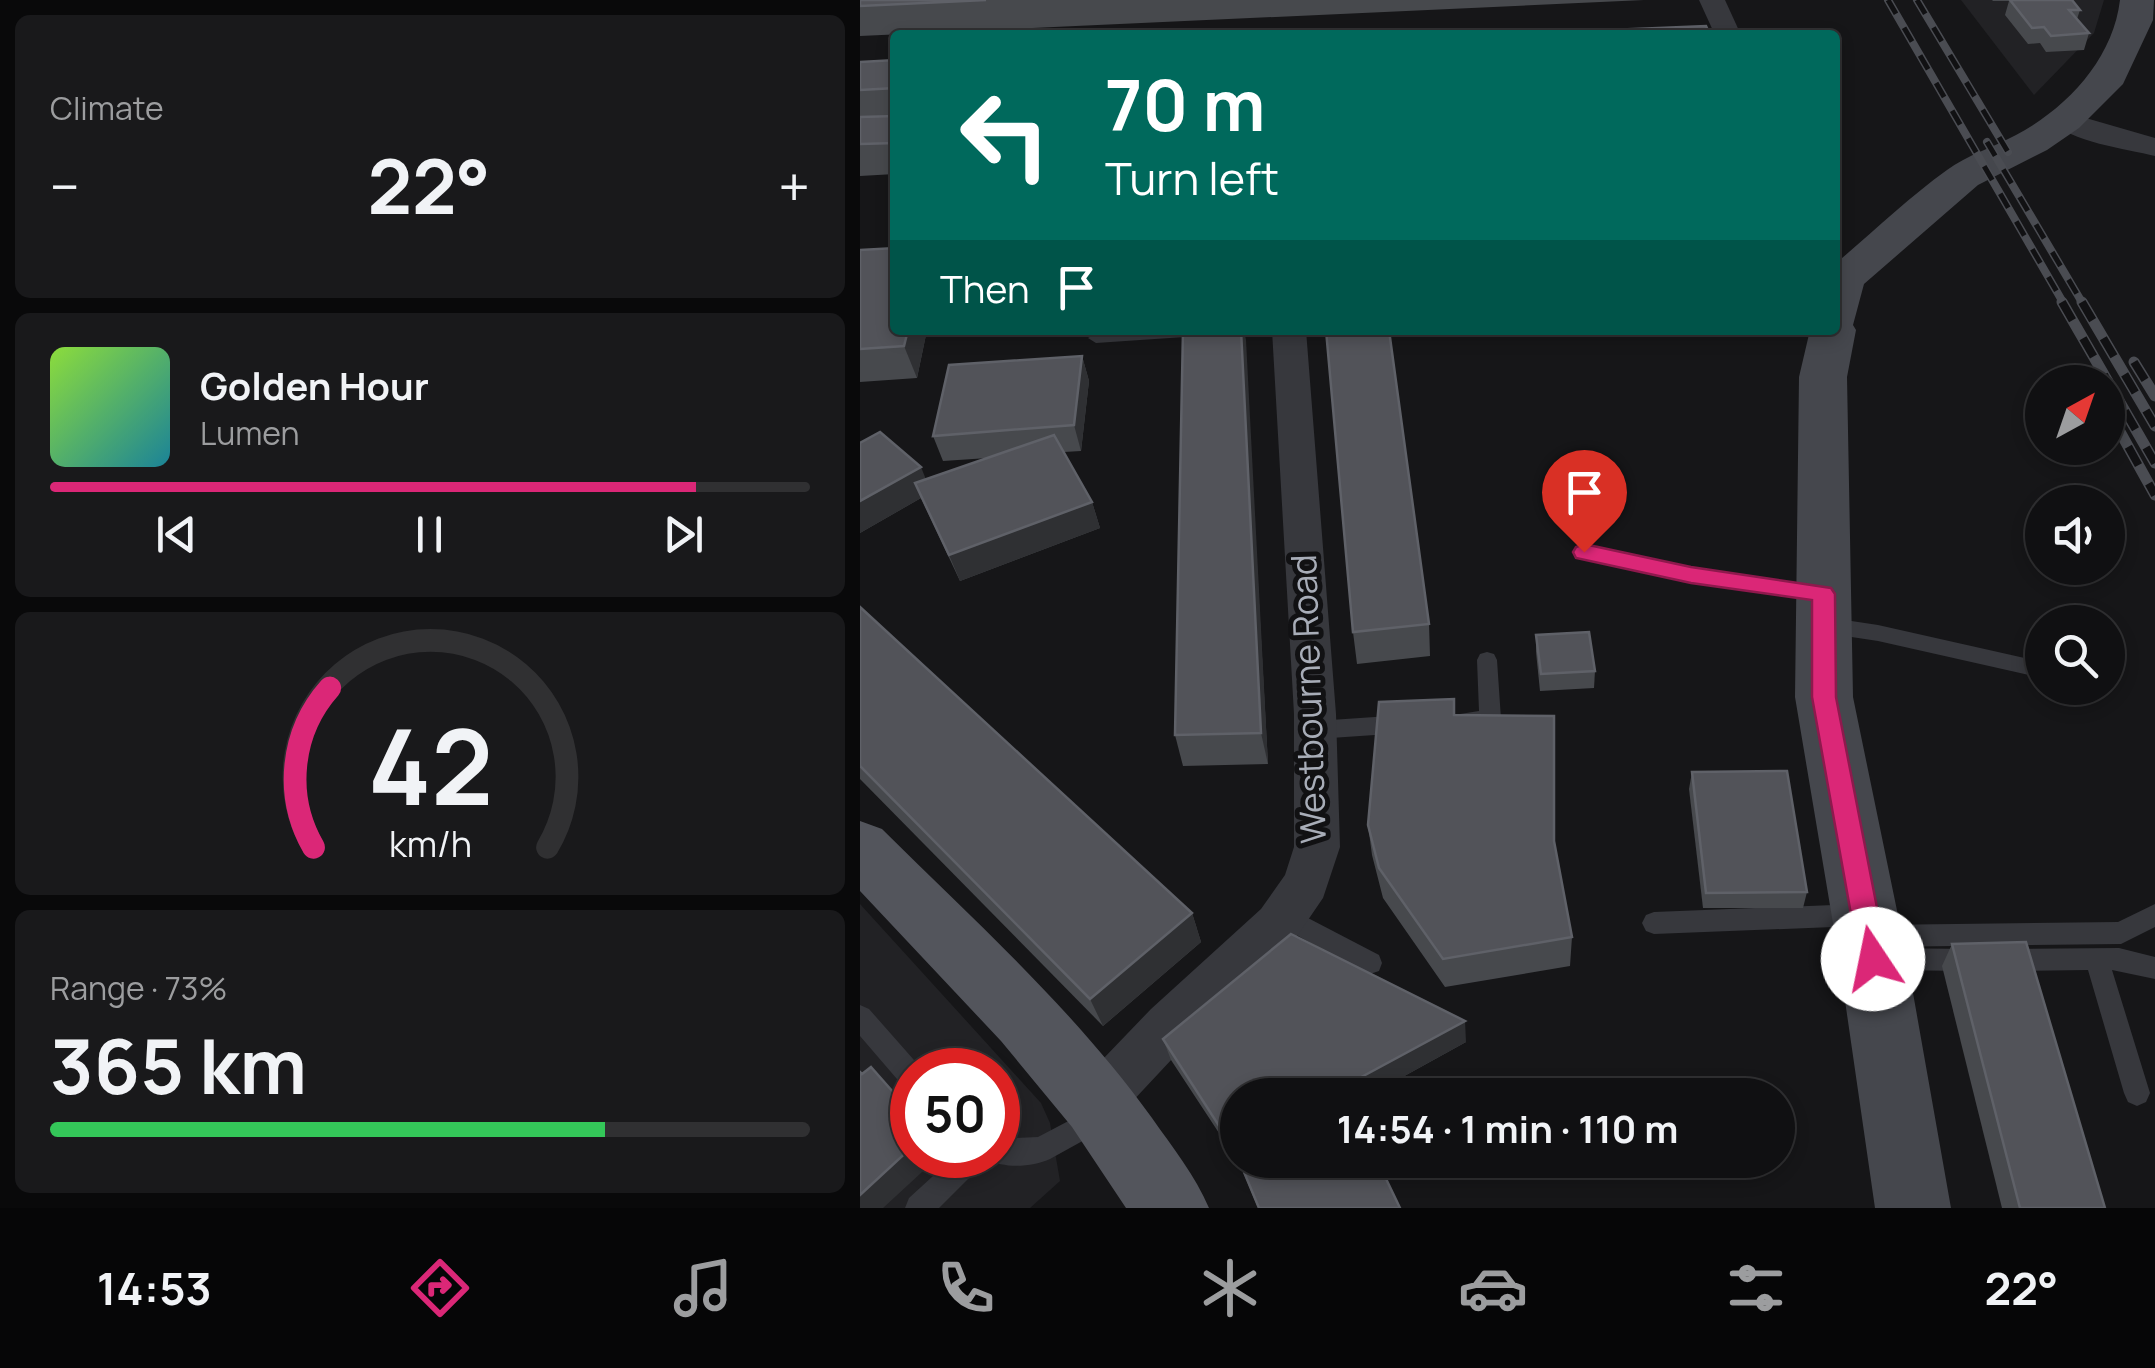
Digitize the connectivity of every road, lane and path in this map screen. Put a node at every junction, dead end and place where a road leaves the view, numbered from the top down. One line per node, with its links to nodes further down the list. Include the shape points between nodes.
1 (1712, 0): 3 (street)
2 (2142, 14): 4 (main road, via 2110,76)
3 (1726, 30)
4 (2065, 120): 5 (street); 6 (main road, via 1964,176)
5 (2155, 146)
6 (1840, 296)
7 (1140, 335): 10 (lane)
8 (1289, 335): 15 (street, Westbourne Road)
9 (1831, 335): 12 (main road, via 1824,377)
10 (1096, 338)
11 (1584, 552): 12 (lane)
12 (1824, 609): 14 (lane, via 1878,633); 20 (main road, via 1824,697)
13 (1486, 660): 15 (lane, via 1490,719)
14 (2025, 666)
15 (1316, 730): 18 (street, Westbourne Road, via 1317,848 1306,884)
16 (860, 848): 27 (main road, via 1025,1018)
17 (2155, 915): 20 (lane, via 2121,933)
18 (1284, 916): 22 (lane); 27 (street, Westbourne Road)
19 (1654, 923): 20 (lane)
20 (1869, 937): 21 (lane); 32 (main road)
21 (2097, 960): 23 (lane); 26 (lane)
22 (1370, 964)
23 (2155, 968)
24 (860, 1017): 25 (lane)
25 (890, 1052)
26 (2137, 1093)
27 (1101, 1108): 28 (lane, via 1041,1150); 31 (main road)
28 (1020, 1151)
29 (951, 1178): 30 (lane)
30 (919, 1208)
31 (1171, 1208)
32 (1914, 1208)

